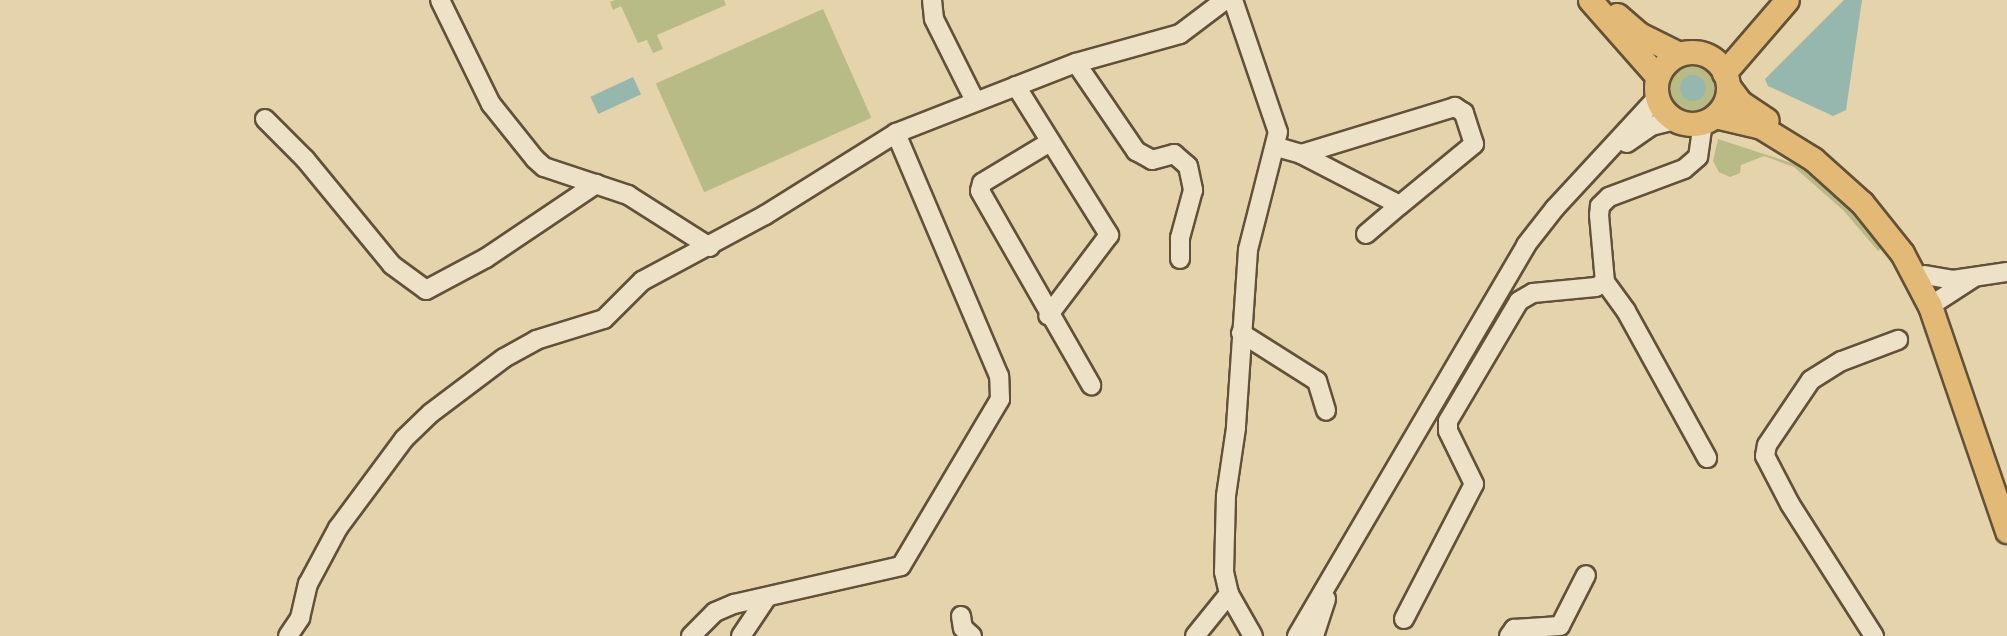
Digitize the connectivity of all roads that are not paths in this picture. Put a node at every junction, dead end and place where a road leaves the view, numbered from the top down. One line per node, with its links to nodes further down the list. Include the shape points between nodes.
1 (440, 0): 24 (street, via 491,104 535,159 544,167)
2 (932, 0): 15 (street, via 934,19)
3 (1225, 0): 11 (street, via 1180,34)
4 (1233, 0): 21 (street, via 1273,111)
5 (1590, 0): 14 (main road)
6 (1605, 0): 10 (main road, via 1639,34)
7 (1787, 0): 8 (main road)
8 (1768, 19): 9 (main road, via 1728,45); 12 (main road)
9 (1703, 53): 10 (main road); 12 (main road)
10 (1679, 54): 14 (main road)
11 (1076, 63): 13 (street); 28 (street, via 1136,151 1152,160 1174,154 1188,166 1193,190 1180,238)
12 (1726, 79): 17 (main road); 30 (main road, via 1740,102 1847,176 1896,229)
13 (1016, 86): 15 (street); 20 (street)
14 (1657, 87): 18 (main road); 23 (street)
15 (975, 101): 19 (street)
16 (265, 118): 24 (street, via 392,265 426,290 486,258)
17 (1709, 119): 18 (main road); 32 (street, via 1698,157 1684,169 1609,197 1600,206); 33 (main road, via 1761,127 1830,172 1887,233)
18 (1675, 120): 23 (street, via 1651,126)
19 (895, 133): 27 (street); 45 (street, via 999,376 1000,399 901,566)
20 (1050, 142): 34 (street, via 1109,235); 34 (street, via 982,183 980,191)
21 (1277, 147): 22 (street); 35 (street, via 1248,250)
22 (1301, 154): 25 (street); 25 (street, via 1455,107 1464,113 1474,144)
23 (1599, 164): 42 (street, via 1555,208 1507,274)
24 (596, 184): 27 (street, via 628,195)
25 (1400, 205): 26 (street)
26 (1366, 234)
27 (710, 247): 49 (street, via 642,281 604,319 536,340 504,358 425,418 338,528 308,584 300,618)
28 (1180, 259)
29 (2007, 272): 31 (street)
30 (1925, 275): 31 (street, via 1953,280); 33 (main road)
31 (1975, 276): 33 (street)
32 (1605, 282): 39 (street, via 1626,311); 48 (street, via 1596,287 1533,293 1518,301 1448,421 1448,431 1474,484)
33 (1935, 305): 40 (main road); 41 (main road)
34 (1048, 316): 37 (street)
35 (1241, 333): 38 (street, via 1317,381); 44 (street, via 1236,428 1226,496 1224,572)
36 (1898, 340): 59 (street, via 1842,361 1811,380 1767,445 1765,456)
37 (1091, 385)
38 (1326, 411)
39 (1707, 458)
40 (2007, 497)
41 (2007, 531)
42 (1336, 567): 56 (street); 57 (street)
43 (1586, 575): 58 (street, via 1560,626 1514,629)
44 (1229, 594): 47 (street); 53 (street)
45 (767, 597): 50 (street, via 715,612); 51 (street)
46 (961, 615): 52 (street, via 963,628)
47 (1240, 615): 54 (street); 55 (street)
48 (1404, 619)
49 (288, 636)
50 (691, 636)
51 (741, 636)
52 (972, 636)
53 (1195, 636)
54 (1253, 636)
55 (1259, 636)
56 (1297, 636)
57 (1314, 636)
58 (1509, 636)
59 (1874, 636)

